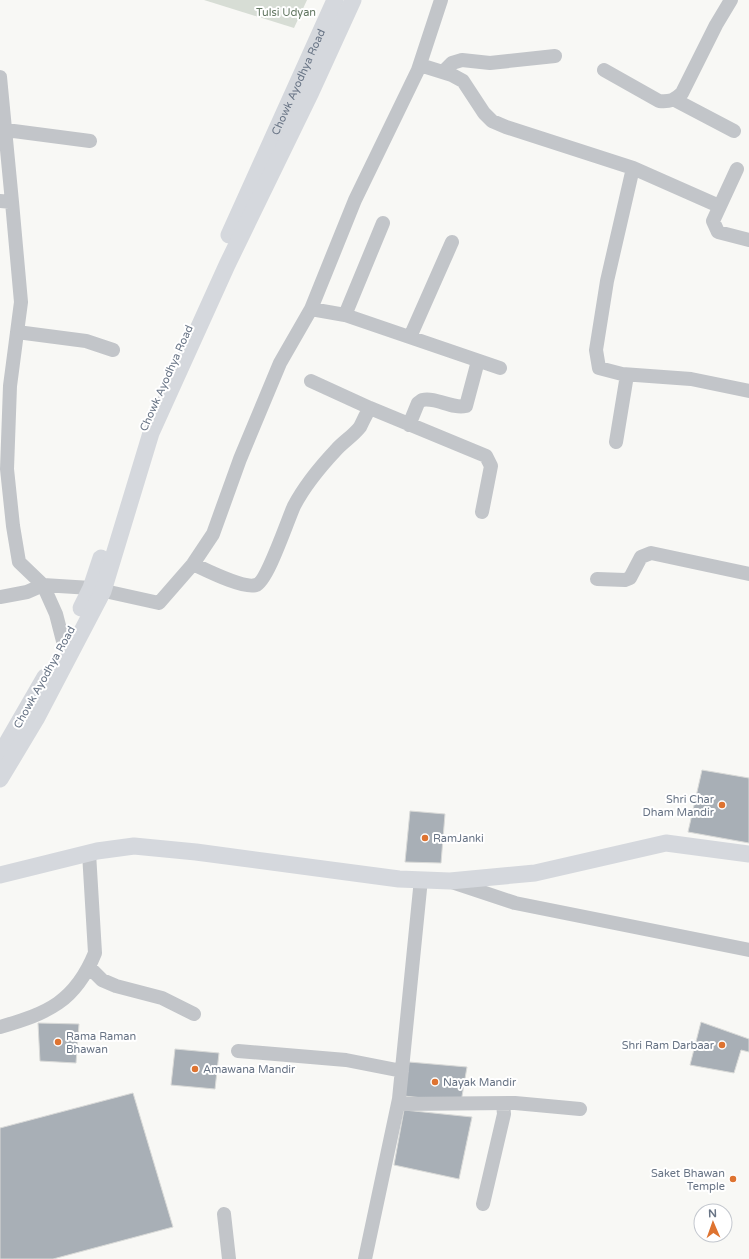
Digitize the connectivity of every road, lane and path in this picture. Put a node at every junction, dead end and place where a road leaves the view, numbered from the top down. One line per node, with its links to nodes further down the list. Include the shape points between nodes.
1 (335, 0): 42 (main road, Chowk Ayodhya Road, via 145,421)
2 (353, 0): 42 (main road, via 151,433)
3 (441, 0): 6 (street)
4 (731, 0): 11 (street, via 682,93)
5 (555, 56): 8 (street, via 490,63 462,60 452,63)
6 (420, 65): 8 (street); 22 (street, via 355,200)
7 (604, 70): 11 (street, via 658,101)
8 (443, 72): 15 (street, via 463,81 484,114 492,121)
9 (0, 77): 10 (street)
10 (1, 96): 12 (street)
11 (675, 100): 13 (street)
12 (6, 130): 14 (street); 17 (street)
13 (734, 131)
14 (90, 141)
15 (633, 168): 18 (street); 29 (street, via 607,281 596,350 599,368)
16 (737, 169): 18 (street)
17 (6, 201): 24 (street, via 20,302)
18 (719, 206): 20 (street, via 713,221 718,232)
19 (382, 223): 23 (street)
20 (749, 240)
21 (452, 242): 25 (street)
22 (311, 309): 23 (street); 38 (street, via 280,362 240,459 213,534)
23 (345, 315): 25 (street)
24 (17, 332): 26 (street, via 86,341); 31 (street)
25 (410, 337): 27 (street)
26 (113, 350)
27 (478, 360): 28 (street); 34 (street, via 466,406 422,400 418,403)
28 (500, 368)
29 (627, 375): 32 (street, via 691,379); 35 (street)
30 (311, 381): 33 (street)
31 (5, 385): 37 (street)
32 (749, 391)
33 (370, 408): 34 (street); 38 (street, via 360,427 337,449 303,489 262,580 257,585 227,579)
34 (409, 425): 36 (street, via 482,454 490,460)
35 (616, 442)
36 (482, 512)
37 (7, 525): 41 (street, via 19,562)
38 (193, 564): 42 (street, via 158,603)
39 (749, 574): 40 (street, via 651,553 641,557 630,578)
40 (598, 579)
41 (43, 585): 42 (street); 43 (street, via 27,592); 44 (street, via 56,614)
42 (97, 589): 44 (main road, Chowk Ayodhya Road); 46 (main road, via 36,719)
43 (0, 597)
44 (64, 645): 45 (main road, Chowk Ayodhya Road)
45 (0, 755)
46 (0, 779)
47 (89, 853): 49 (main road); 50 (main road, via 134,846 400,879); 53 (street, via 95,953)
48 (749, 854): 51 (main road, via 666,843 535,873)
49 (0, 875)
50 (421, 879): 51 (main road); 57 (street)
51 (450, 881): 52 (street, via 515,902)
52 (749, 950)
53 (89, 967): 54 (street, via 102,980 162,998); 55 (street, via 71,994 41,1013)
54 (194, 1014)
55 (0, 1027)
56 (238, 1051): 57 (street, via 346,1060)
57 (402, 1071): 58 (street)
58 (398, 1104): 59 (street); 64 (street)
59 (503, 1104): 60 (street); 61 (street, via 504,1114)
60 (580, 1109)
61 (483, 1204)
62 (224, 1214): 63 (street)
63 (229, 1259)
64 (365, 1259)

